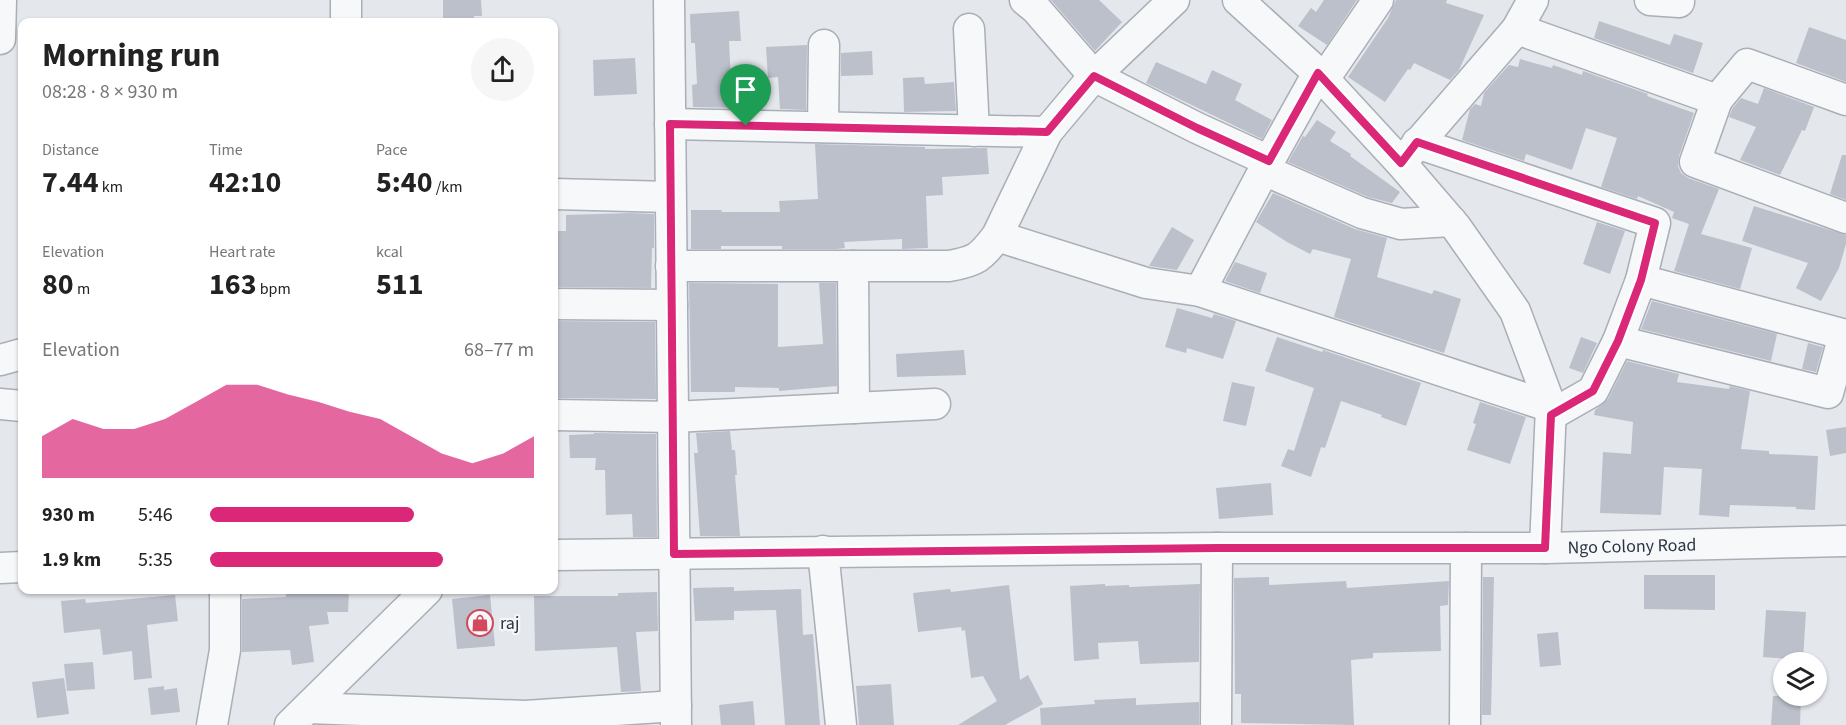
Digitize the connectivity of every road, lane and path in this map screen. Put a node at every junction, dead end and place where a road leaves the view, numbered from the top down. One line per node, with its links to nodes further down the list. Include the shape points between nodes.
1 (1, 0): 14 (street)
2 (346, 0): 11 (street)
3 (669, 0): 20 (street)
4 (1025, 0): 16 (street)
5 (1174, 0): 16 (street)
6 (1238, 0): 17 (street)
7 (1378, 0): 17 (street)
8 (1533, 0): 13 (street)
9 (1650, 0): 10 (street)
10 (1679, 2)
11 (346, 18)
12 (969, 29): 22 (street)
13 (1517, 29): 18 (street); 24 (street)
14 (0, 39)
15 (824, 45): 21 (street)
16 (1094, 76): 23 (street); 25 (street)
17 (1321, 76): 24 (street); 25 (street)
18 (1717, 100): 19 (street, via 1747,64); 28 (street, via 1695,162)
19 (1846, 100)
20 (670, 124): 21 (street); 27 (street)
21 (823, 127): 22 (street)
22 (974, 130): 23 (street)
23 (1047, 132): 30 (street)
24 (1409, 153): 29 (street); 33 (street, via 1655,223)
25 (1266, 165): 29 (street, via 1362,213 1401,224); 34 (street)
26 (558, 194): 27 (street)
27 (670, 197): 31 (street)
28 (1846, 218)
29 (1451, 221): 45 (street, via 1515,311)
30 (997, 236): 32 (street, via 986,251 970,262 949,266); 34 (street, via 1146,283)
31 (671, 266): 32 (street); 36 (street)
32 (853, 266): 44 (street)
33 (1641, 280): 37 (street); 38 (street)
34 (1200, 291): 45 (street)
35 (558, 303): 36 (street)
36 (672, 305): 47 (street)
37 (1845, 335): 38 (street, via 1828,393)
38 (1618, 341): 45 (street, via 1593,391)
39 (18, 355): 40 (street)
40 (0, 360)
41 (935, 404): 44 (street)
42 (0, 405): 43 (street)
43 (18, 406)
44 (854, 408): 47 (street)
45 (1551, 411): 51 (street)
46 (558, 415): 47 (street)
47 (673, 417): 53 (street)
48 (1846, 541): 51 (street, Ngo Colony Road)
49 (1217, 548): 50 (street, Ngo Colony Road); 52 (street, Ngo Colony Road); 64 (street)
50 (1466, 548): 51 (street, Ngo Colony Road); 65 (street)
51 (1545, 548)
52 (823, 551): 53 (street, Ngo Colony Road); 63 (street)
53 (674, 554): 54 (street, Ngo Colony Road); 59 (street)
54 (558, 555)
55 (0, 567): 56 (street)
56 (18, 567)
57 (225, 594): 62 (street, via 225,650)
58 (423, 594): 60 (street)
59 (676, 716): 61 (street)
60 (298, 720): 61 (street)
61 (523, 721)
62 (212, 725)
63 (841, 725)
64 (1216, 725)
65 (1465, 725)

